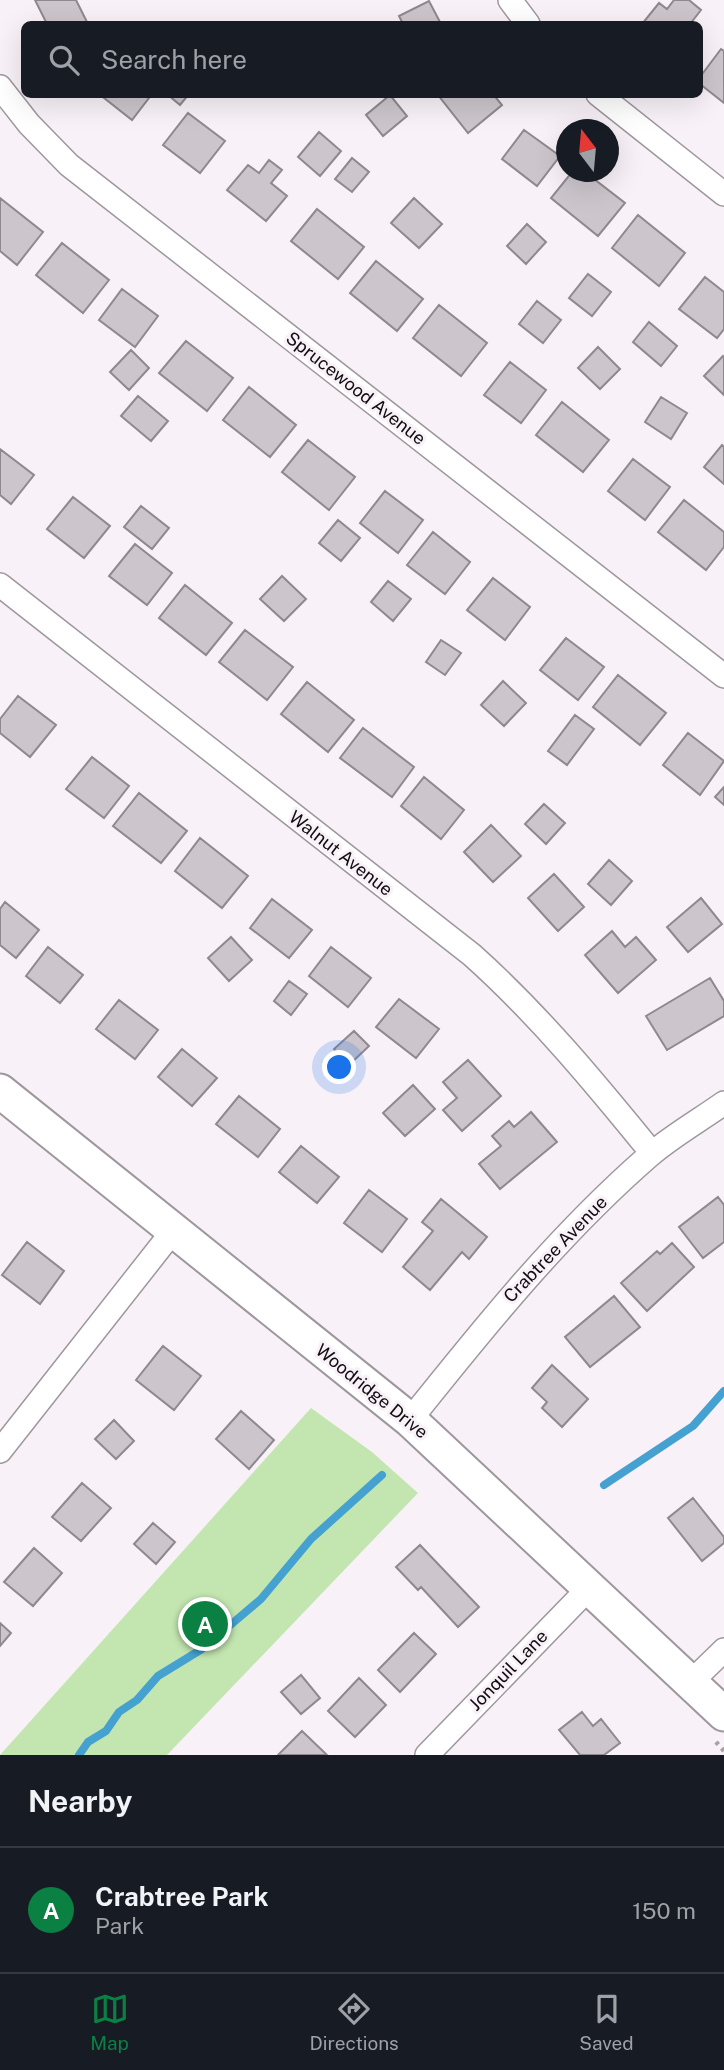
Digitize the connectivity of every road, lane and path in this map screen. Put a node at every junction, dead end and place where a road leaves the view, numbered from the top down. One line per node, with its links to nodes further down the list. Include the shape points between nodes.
1 (510, 0): 2 (street)
2 (526, 21)
3 (0, 87): 7 (street, Sprucewood Avenue, via 69,165)
4 (603, 98): 5 (street)
5 (724, 194)
6 (0, 585): 10 (street, Walnut Avenue, via 472,955 573,1055)
7 (724, 676)
8 (0, 1091): 11 (street, Woodridge Drive)
9 (724, 1103): 10 (street, Crabtree Avenue)
10 (652, 1153): 12 (street, Crabtree Avenue, via 579,1220 514,1290)
11 (173, 1231): 12 (street, Woodridge Drive); 13 (street)
12 (410, 1420): 14 (street, Woodridge Drive)
13 (0, 1451)
14 (590, 1587): 16 (street, Woodridge Drive); 18 (street, Jonquil Lane)
15 (724, 1650): 16 (street)
16 (691, 1682): 17 (street, Woodridge Drive)
17 (724, 1714)
18 (427, 1755)

